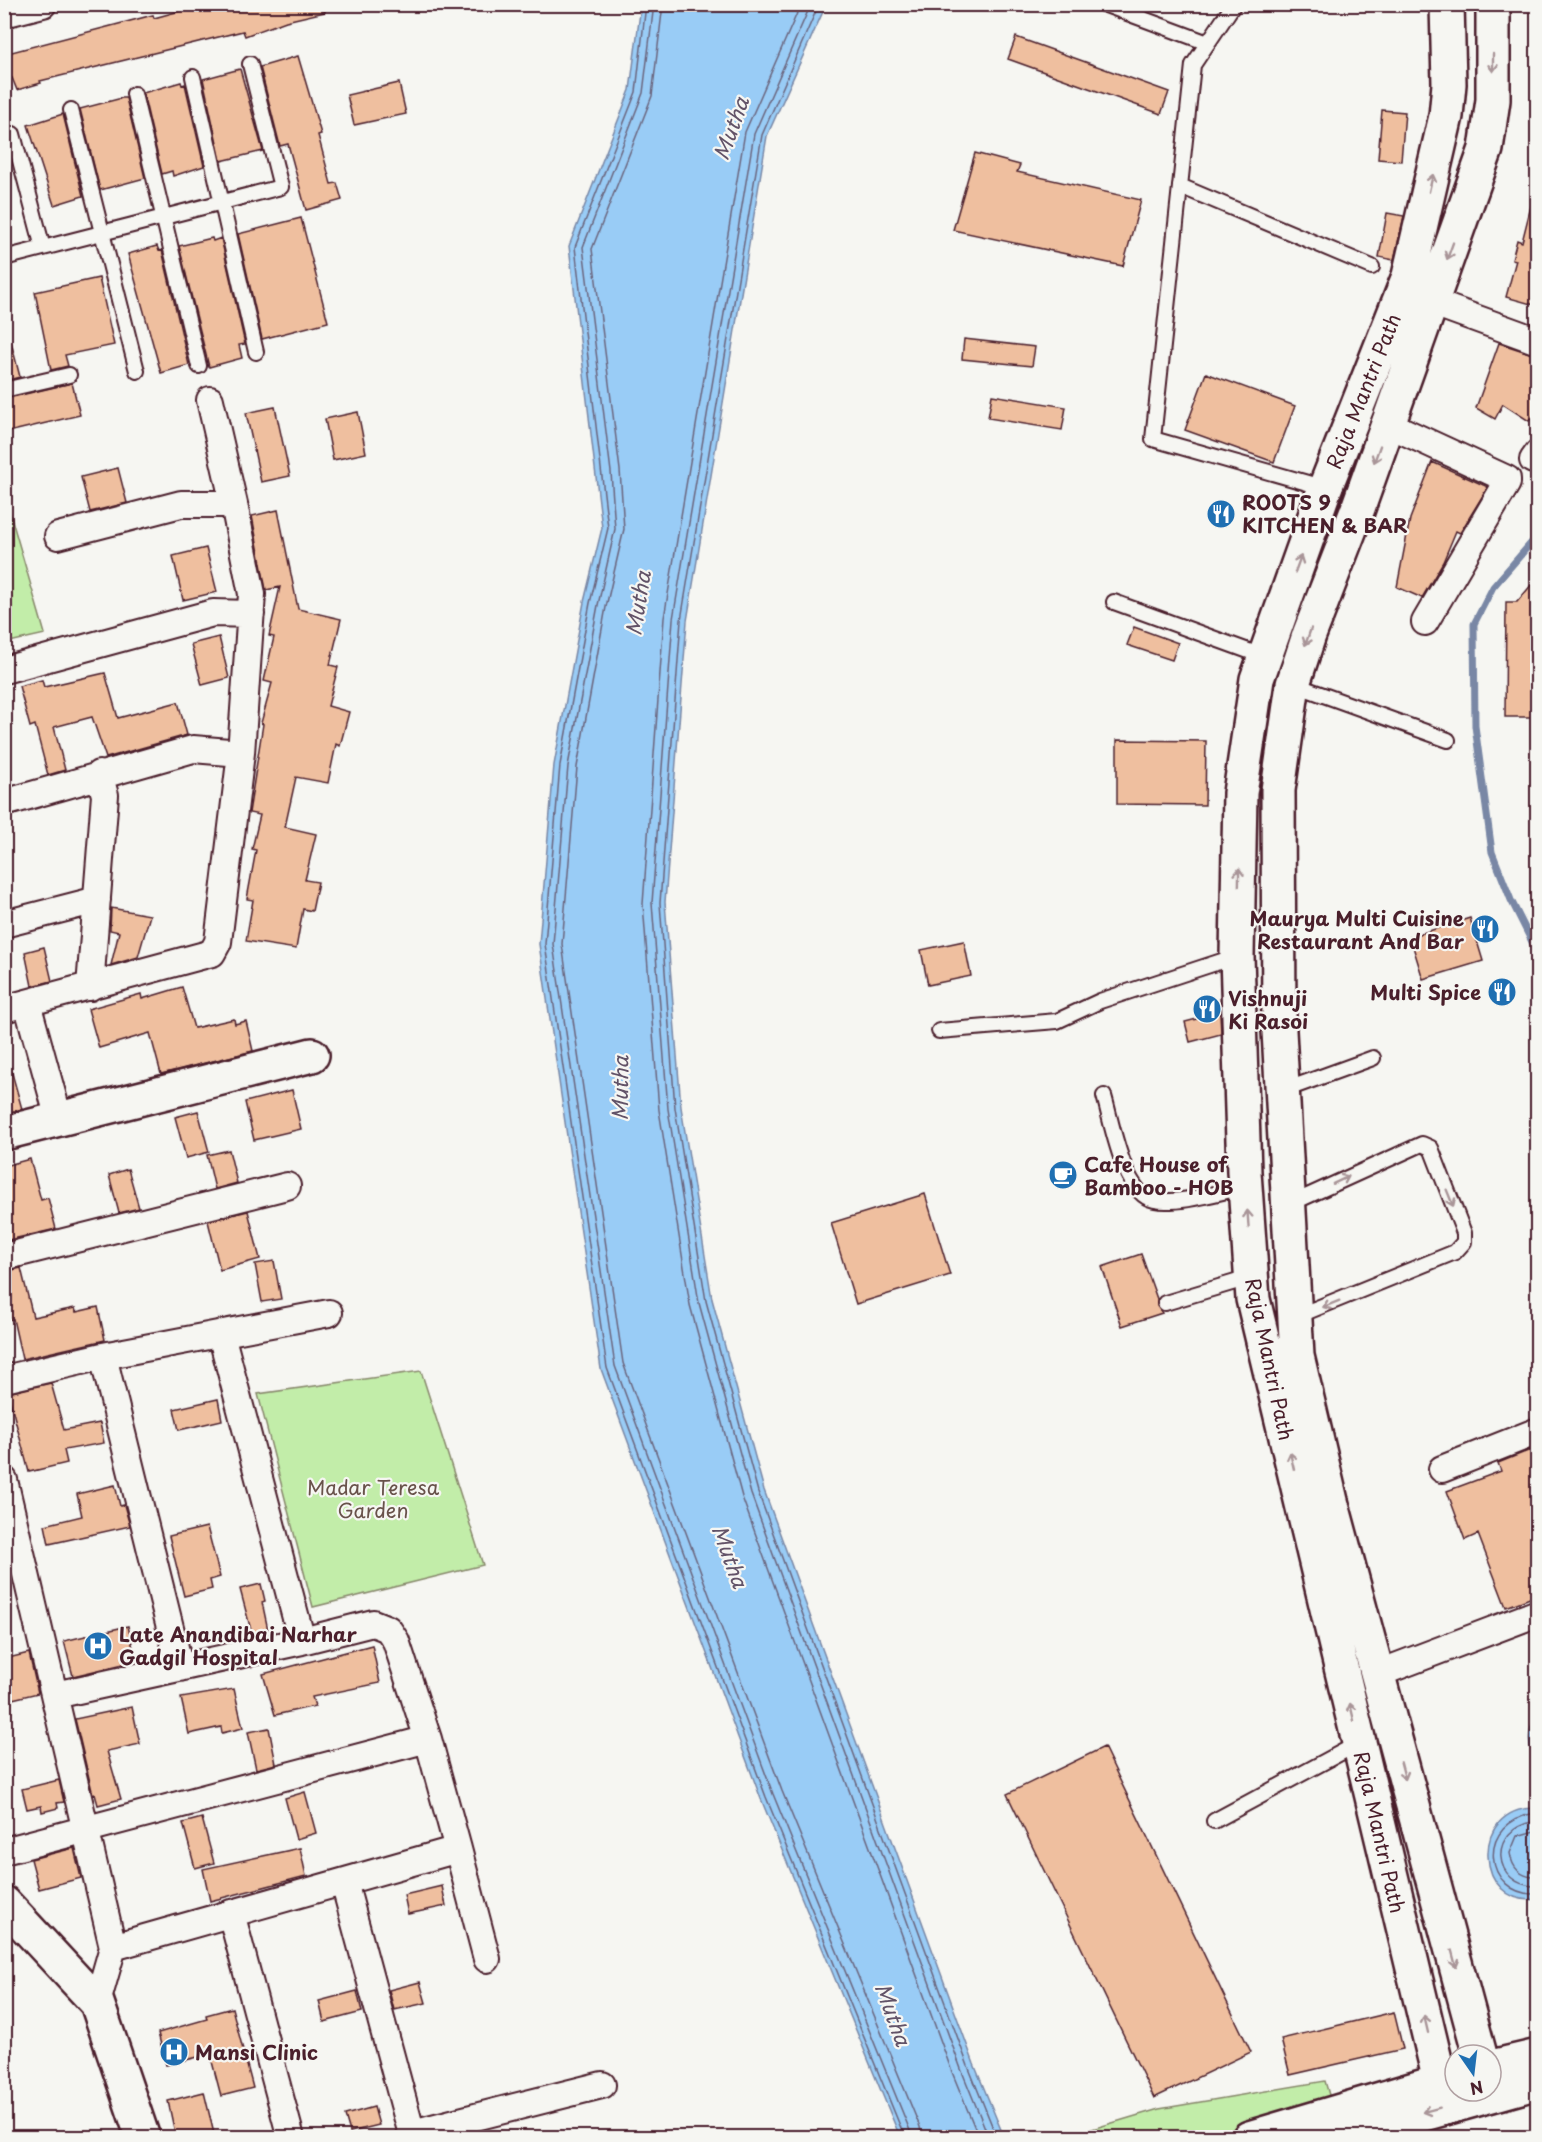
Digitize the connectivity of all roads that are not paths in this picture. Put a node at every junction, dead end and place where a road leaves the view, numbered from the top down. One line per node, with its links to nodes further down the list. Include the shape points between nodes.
1 (43, 4): 6 (street)
2 (1103, 4): 7 (lane)
3 (1234, 4): 7 (lane)
4 (1447, 4): 29 (main road, Raja Mantri Path, one-way to 4, via 1409,276 1446,116)
5 (1493, 4): 20 (main road, Raja Mantri Path, one-way to 20, via 1493,100 1486,149)
6 (4, 14)
7 (1208, 43): 13 (lane, via 1193,65)
8 (250, 64): 14 (lane, via 281,187)
9 (193, 77): 14 (lane)
10 (134, 94): 15 (lane)
11 (71, 110): 16 (lane)
12 (13, 134): 17 (lane)
13 (1180, 186): 19 (lane); 29 (lane, via 1153,439)
14 (220, 202): 15 (lane); 22 (lane)
15 (162, 218): 16 (lane); 23 (lane)
16 (104, 233): 17 (lane); 24 (lane)
17 (43, 248): 18 (lane)
18 (4, 258)
19 (1372, 267)
20 (1431, 302): 21 (street); 28 (main road, Raja Mantri Path)
21 (1538, 341)
22 (256, 352)
23 (199, 366)
24 (137, 371)
25 (69, 375): 26 (lane)
26 (4, 390)
27 (210, 400): 30 (street)
28 (1388, 424): 34 (street, via 1507,478); 37 (main road, Raja Mantri Path, one-way to 37)
29 (1325, 488): 35 (main road, Raja Mantri Path, one-way to 29)
30 (234, 504): 31 (street, via 181,504); 33 (street, via 252,594)
31 (58, 536)
32 (1114, 602): 35 (lane)
33 (251, 614): 36 (street, via 213,613); 39 (street)
34 (1425, 622)
35 (1265, 657): 44 (main road, Raja Mantri Path, one-way to 35, via 1240,793 1257,679)
36 (4, 670)
37 (1293, 684): 38 (lane); 50 (main road, Raja Mantri Path, via 1278,790)
38 (1448, 741)
39 (240, 753): 40 (street, via 193,749); 45 (street, via 218,942 212,953)
40 (99, 774): 41 (street); 42 (street, via 105,795)
41 (4, 803)
42 (97, 900): 43 (street); 45 (street)
43 (4, 924)
44 (1238, 956): 47 (lane, via 1100,1001 1057,1022); 55 (main road, Raja Mantri Path)
45 (90, 987): 46 (street)
46 (16, 1006): 52 (street)
47 (939, 1030)
48 (312, 1054): 52 (main road)
49 (1373, 1058): 50 (lane)
50 (1282, 1091): 56 (main road, Raja Mantri Path)
51 (1104, 1096): 55 (lane, via 1127,1177 1139,1192 1152,1200 1167,1200)
52 (59, 1119): 53 (main road)
53 (4, 1133)
54 (287, 1186): 57 (street)
55 (1245, 1187): 58 (main road, Raja Mantri Path, one-way to 55)
56 (1288, 1205): 61 (main road, Raja Mantri Path); 61 (lane, one-way to 61, via 1422,1144 1431,1148 1464,1233 1464,1242 1455,1252)
57 (4, 1257)
58 (1252, 1277): 59 (lane); 68 (main road, Raja Mantri Path, one-way to 58, via 1253,1299)
59 (1165, 1303)
60 (330, 1313): 62 (street)
61 (1295, 1317): 68 (main road, Raja Mantri Path)
62 (221, 1334): 63 (street); 71 (street)
63 (103, 1356): 64 (street); 72 (street)
64 (4, 1379)
65 (1538, 1431): 66 (street)
66 (1442, 1468)
67 (4, 1480): 69 (street)
68 (1317, 1505): 73 (main road, Raja Mantri Path); 76 (main road, Raja Mantri Path, one-way to 68)
69 (13, 1554): 74 (street)
70 (1538, 1613): 73 (street)
71 (302, 1641): 72 (street); 75 (street, via 373,1623 388,1629 396,1641)
72 (180, 1668): 74 (street)
73 (1377, 1674): 87 (main road, Raja Mantri Path, one-way to 87)
74 (55, 1695): 78 (street)
75 (428, 1739): 78 (street); 79 (street)
76 (1359, 1743): 77 (lane); 88 (main road, Raja Mantri Path, one-way to 76)
77 (1214, 1821)
78 (86, 1828): 80 (street); 84 (street)
79 (458, 1849): 81 (street); 85 (street)
80 (4, 1851)
81 (344, 1882): 83 (street); 93 (street)
82 (4, 1903): 86 (main road)
83 (231, 1913): 84 (street); 95 (street)
84 (113, 1947): 86 (street)
85 (487, 1959)
86 (97, 2003): 94 (main road)
87 (1477, 2043)
88 (1443, 2064)
89 (1503, 2068): 90 (main road)
90 (1531, 2070): 97 (main road, one-way to 97)
91 (1443, 2080): 96 (main road)
92 (602, 2085): 93 (street)
93 (412, 2135)
94 (143, 2138)
95 (291, 2138)
96 (1249, 2138)
97 (1338, 2138)

